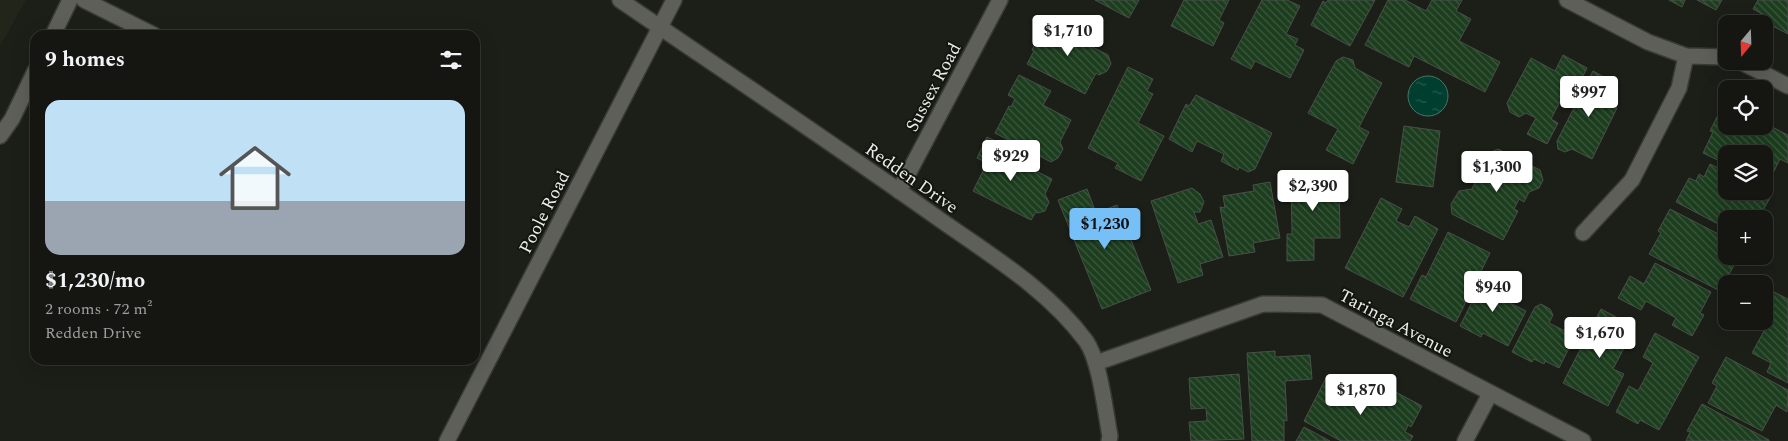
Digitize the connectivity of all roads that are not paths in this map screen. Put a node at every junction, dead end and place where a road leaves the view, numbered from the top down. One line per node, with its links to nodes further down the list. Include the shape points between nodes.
1 (70, 0): 8 (street)
2 (84, 0): 9 (street)
3 (620, 0): 7 (street, Redden Drive)
4 (674, 0): 7 (street, Poole Road)
5 (1000, 0): 16 (street, Sussex Road)
6 (1567, 0): 10 (street, via 1648,42)
7 (660, 28): 16 (street, Redden Drive); 20 (street, Poole Road)
8 (55, 30)
9 (144, 30)
10 (1686, 56): 11 (street); 17 (street, via 1679,88 1632,180)
11 (1718, 57)
12 (1757, 70): 14 (street)
13 (30, 81): 15 (street)
14 (1788, 86)
15 (0, 136)
16 (899, 191): 18 (street, Redden Drive, via 1054,304 1087,342)
17 (1583, 232)
18 (1096, 363): 19 (street, Taringa Avenue, via 1263,304 1322,305); 21 (street, Redden Drive)
19 (1490, 394): 22 (street); 23 (street, Taringa Avenue)
20 (447, 441)
21 (1109, 441)
22 (1465, 441)
23 (1582, 441)

